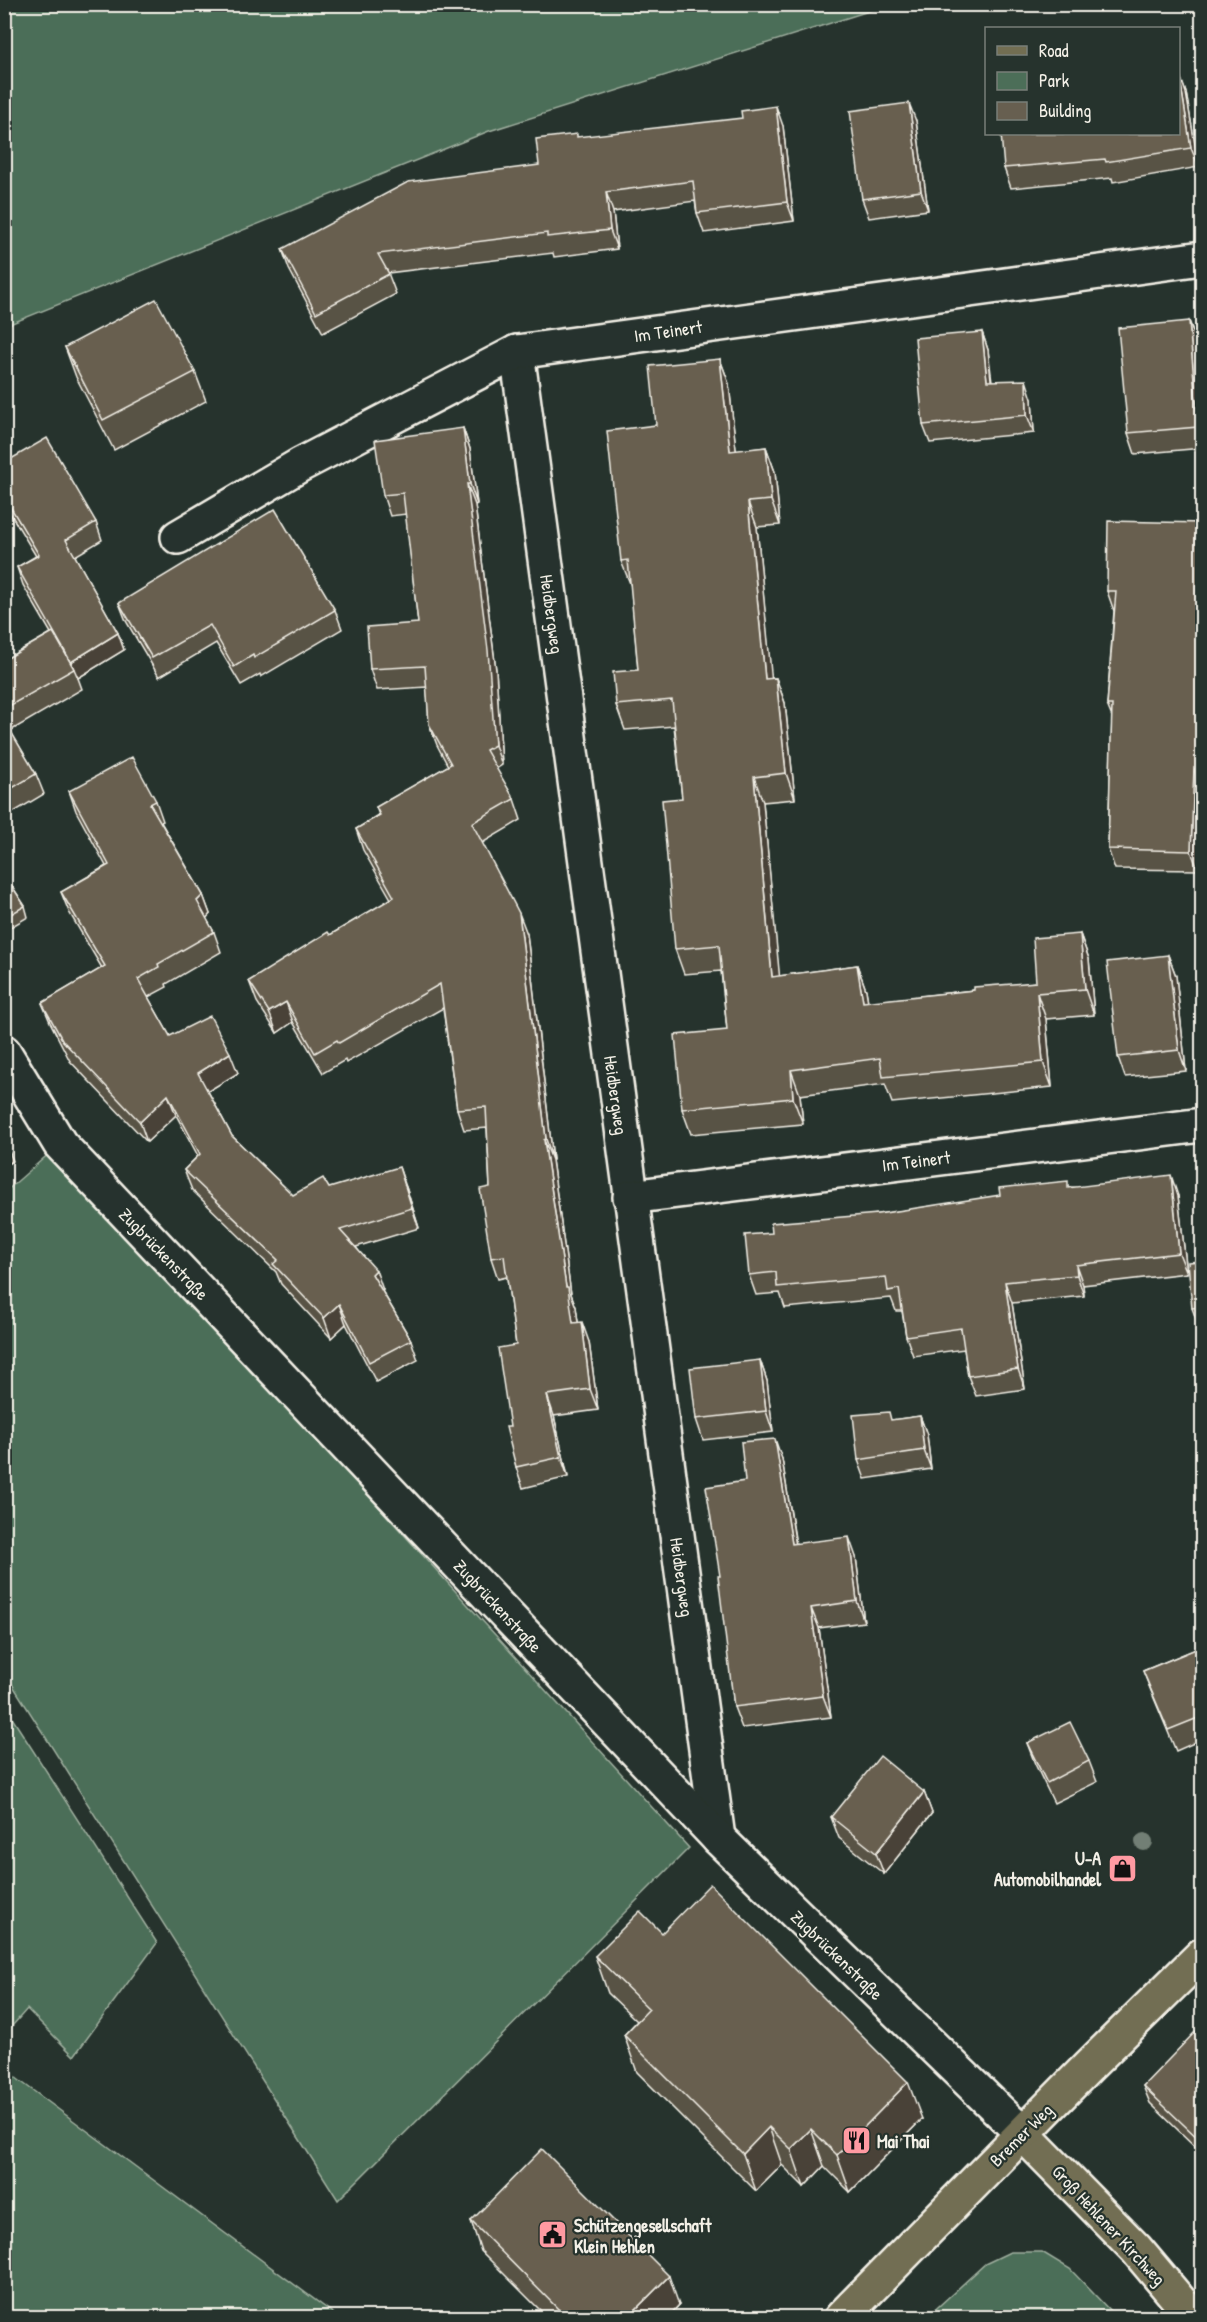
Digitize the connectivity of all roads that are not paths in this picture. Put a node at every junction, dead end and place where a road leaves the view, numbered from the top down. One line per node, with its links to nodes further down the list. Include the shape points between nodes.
1 (1203, 258): 2 (street, Im Teinert)
2 (517, 352): 3 (street, Im Teinert, via 300,465); 6 (street, Heidbergweg)
3 (178, 537)
4 (4, 1052): 7 (street, Zugbrückenstraße, via 60,1144)
5 (1203, 1125): 6 (street, Im Teinert)
6 (630, 1197): 7 (street, Heidbergweg)
7 (718, 1838): 9 (street, Zugbrückenstraße)
8 (1203, 1955): 9 (main road, Bremer Weg)
9 (1023, 2134): 10 (main road, Bremer Weg); 11 (main road, Groß Hehlener Kirchweg, via 1136,2249)
10 (841, 2318)
11 (1194, 2318)

